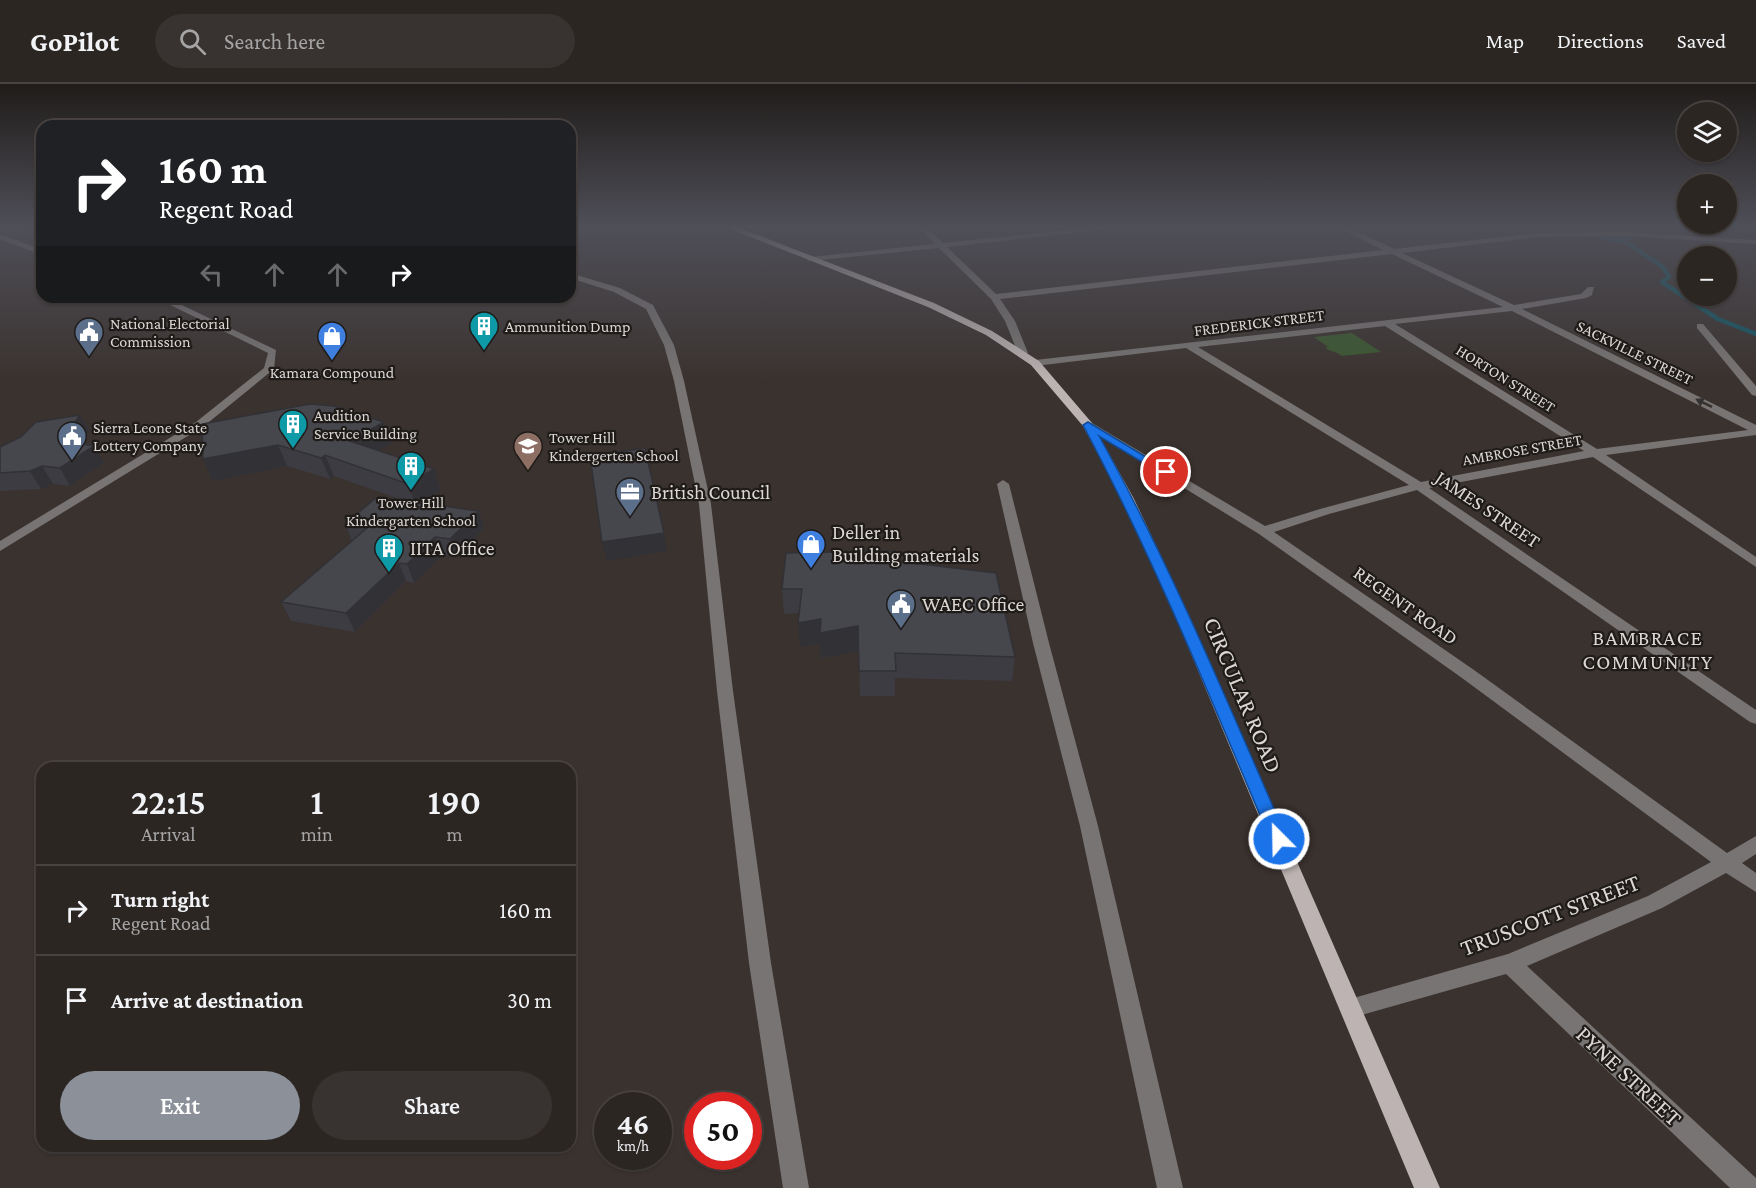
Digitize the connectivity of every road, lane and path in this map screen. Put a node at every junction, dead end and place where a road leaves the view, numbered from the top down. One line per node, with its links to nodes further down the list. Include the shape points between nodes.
1 (578, 278): 30 (street, via 617,290 650,308 669,345 680,381 705,504 759,963)
2 (859, 278): 13 (main road, via 931,305)
3 (973, 278): 7 (street)
4 (1161, 278): 7 (street)
5 (1447, 278): 9 (street, SACKVILLE STREET)
6 (1591, 289): 9 (street, FREDERICK STREET, via 1583,296)
7 (993, 297): 13 (street, via 1010,321)
8 (173, 303): 22 (street, via 273,352 269,369 200,424)
9 (1513, 308): 10 (street, FREDERICK STREET); 17 (street, SACKVILLE STREET, one-way to 9)
10 (1387, 323): 12 (street, FREDERICK STREET); 18 (street, HORTON STREET)
11 (1700, 326): 15 (street)
12 (1189, 346): 14 (street, FREDERICK STREET); 20 (street, JAMES STREET)
13 (1023, 353): 14 (main road)
14 (1035, 363): 16 (main road, REGENT ROAD)
15 (1756, 393)
16 (1088, 425): 21 (street, REGENT ROAD); 29 (main road, CIRCULAR ROAD, via 1128,499 1181,613)
17 (1756, 431): 18 (street, AMBROSE STREET)
18 (1595, 453): 20 (street, AMBROSE STREET); 23 (street, HORTON STREET)
19 (1003, 484): 31 (street, via 1089,826)
20 (1417, 484): 21 (street, AMBROSE STREET); 24 (street, JAMES STREET)
21 (1264, 531): 26 (street, REGENT ROAD)
22 (0, 547)
23 (1756, 563)
24 (1756, 718)
25 (1756, 844): 26 (street, TRUSCOTT STREET)
26 (1727, 863): 27 (street, REGENT ROAD); 28 (street, TRUSCOTT STREET, via 1655,902)
27 (1756, 884)
28 (1510, 963): 29 (street, TRUSCOTT STREET); 33 (street, PYNE STREET)
29 (1351, 1008): 32 (main road, CIRCULAR ROAD)
30 (796, 1188)
31 (1170, 1188)
32 (1427, 1188)
33 (1748, 1188)

